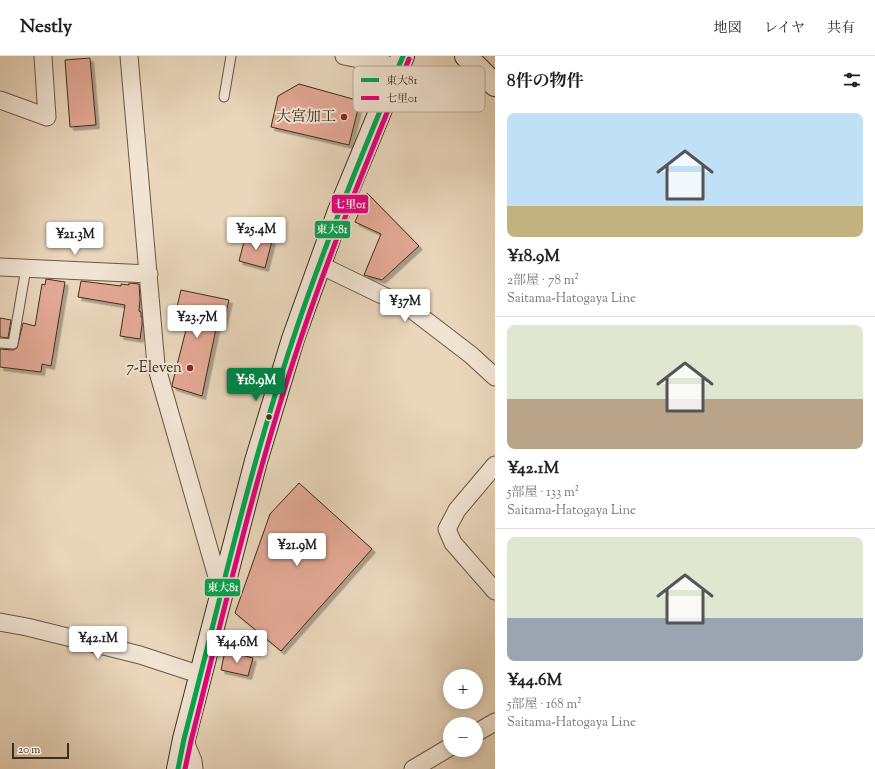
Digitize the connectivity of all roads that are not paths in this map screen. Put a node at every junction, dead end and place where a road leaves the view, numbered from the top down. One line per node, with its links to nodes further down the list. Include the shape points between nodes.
1 (43, 56): 11 (street, via 46,117)
2 (129, 56): 16 (street)
3 (231, 56): 10 (lane)
4 (344, 56): 6 (street)
5 (466, 56): 7 (main road)
6 (401, 61)
7 (476, 66)
8 (485, 75): 9 (main road)
9 (495, 85)
10 (224, 97)
11 (0, 100)
12 (380, 112): 13 (main road)
13 (320, 265): 18 (street, via 411,309); 21 (main road, via 256,461)
14 (0, 266): 15 (street)
15 (26, 268): 16 (street); 17 (lane, via 13,344)
16 (148, 274): 21 (street, via 156,364)
17 (0, 343)
18 (495, 376)
19 (495, 465): 20 (street, via 457,510 447,529 453,543)
20 (495, 591)
21 (222, 596): 23 (main road)
22 (0, 622): 23 (street, via 140,655)
23 (201, 675): 26 (main road)
24 (495, 722): 25 (street)
25 (483, 729)
26 (184, 739): 29 (main road); 30 (street)
27 (443, 752): 28 (street)
28 (416, 768)
29 (178, 769)
30 (194, 769)

